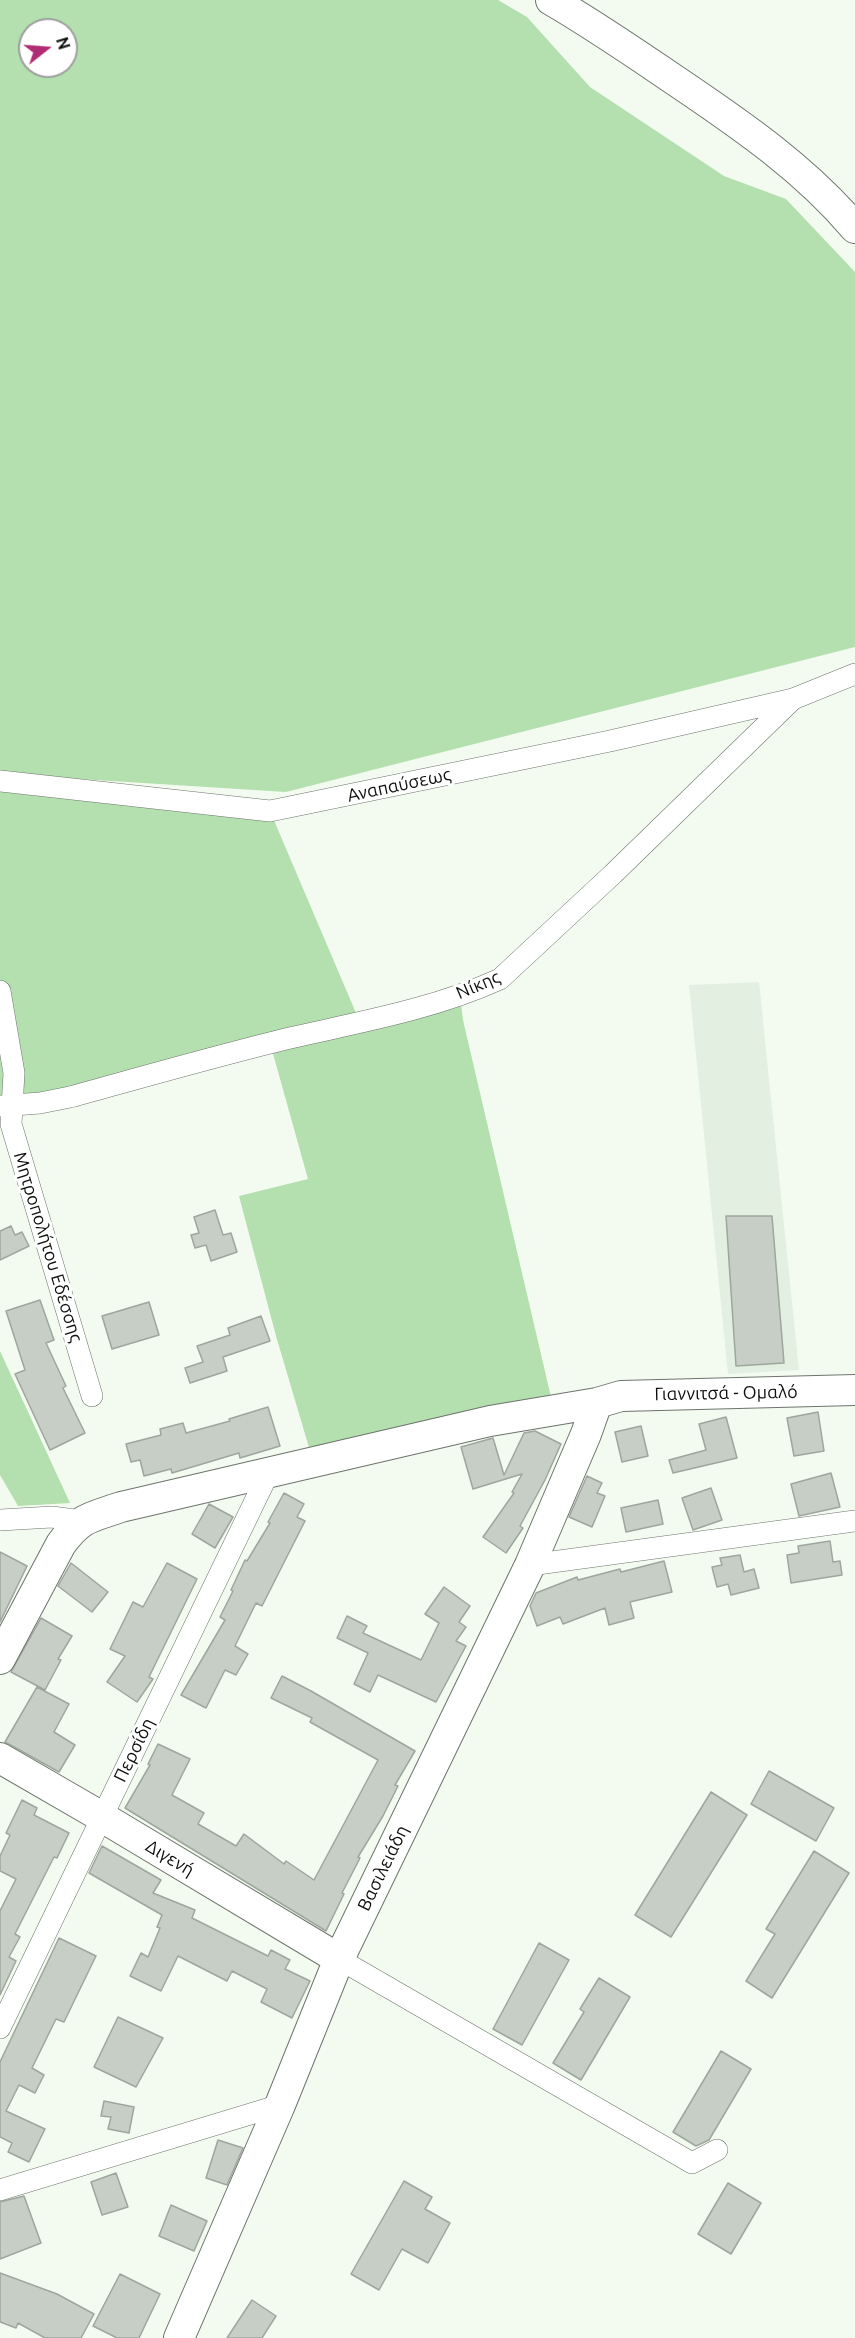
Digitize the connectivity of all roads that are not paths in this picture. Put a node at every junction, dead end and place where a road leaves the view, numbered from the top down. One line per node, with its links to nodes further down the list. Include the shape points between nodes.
1 (551, 0): 2 (street, via 746,128 792,164)
2 (855, 228)
3 (855, 674): 4 (street, Νίκης)
4 (793, 699): 5 (street, Αναπαύσεως, via 270,811); 7 (street, Νίκης, via 500,979 399,1013 70,1097)
5 (0, 781)
6 (0, 991): 7 (street, Μητροπολήτου Εδέσσης, via 14,1073)
7 (6, 1105): 9 (street, Μητροπολήτου Εδέσσης)
8 (855, 1390): 10 (street, Γιαννιτσά - Ομαλό, via 629,1395)
9 (92, 1396)
10 (597, 1402): 11 (street, Γιαννιτσά - Ομαλό, via 490,1421); 15 (street, Βασιλειάδη)
11 (269, 1472): 13 (street, Γιαννιτσά - Ομαλό, via 121,1507); 18 (street, Περσίδη)
12 (0, 1520): 13 (street, via 52,1517)
13 (81, 1521): 16 (street, via 61,1544)
14 (855, 1521): 15 (street)
15 (530, 1565): 19 (street, Βασιλειάδη)
16 (0, 1659)
17 (0, 1758): 18 (street, Διγενή)
18 (102, 1816): 19 (street, Διγενή); 20 (street, Περσίδη)
19 (339, 1959): 21 (street, Βασιλειάδη); 22 (street, via 692,2163)
20 (0, 2028)
21 (280, 2105): 23 (street); 24 (street, Βασιλειάδη)
22 (717, 2150)
23 (0, 2190)
24 (179, 2338)

